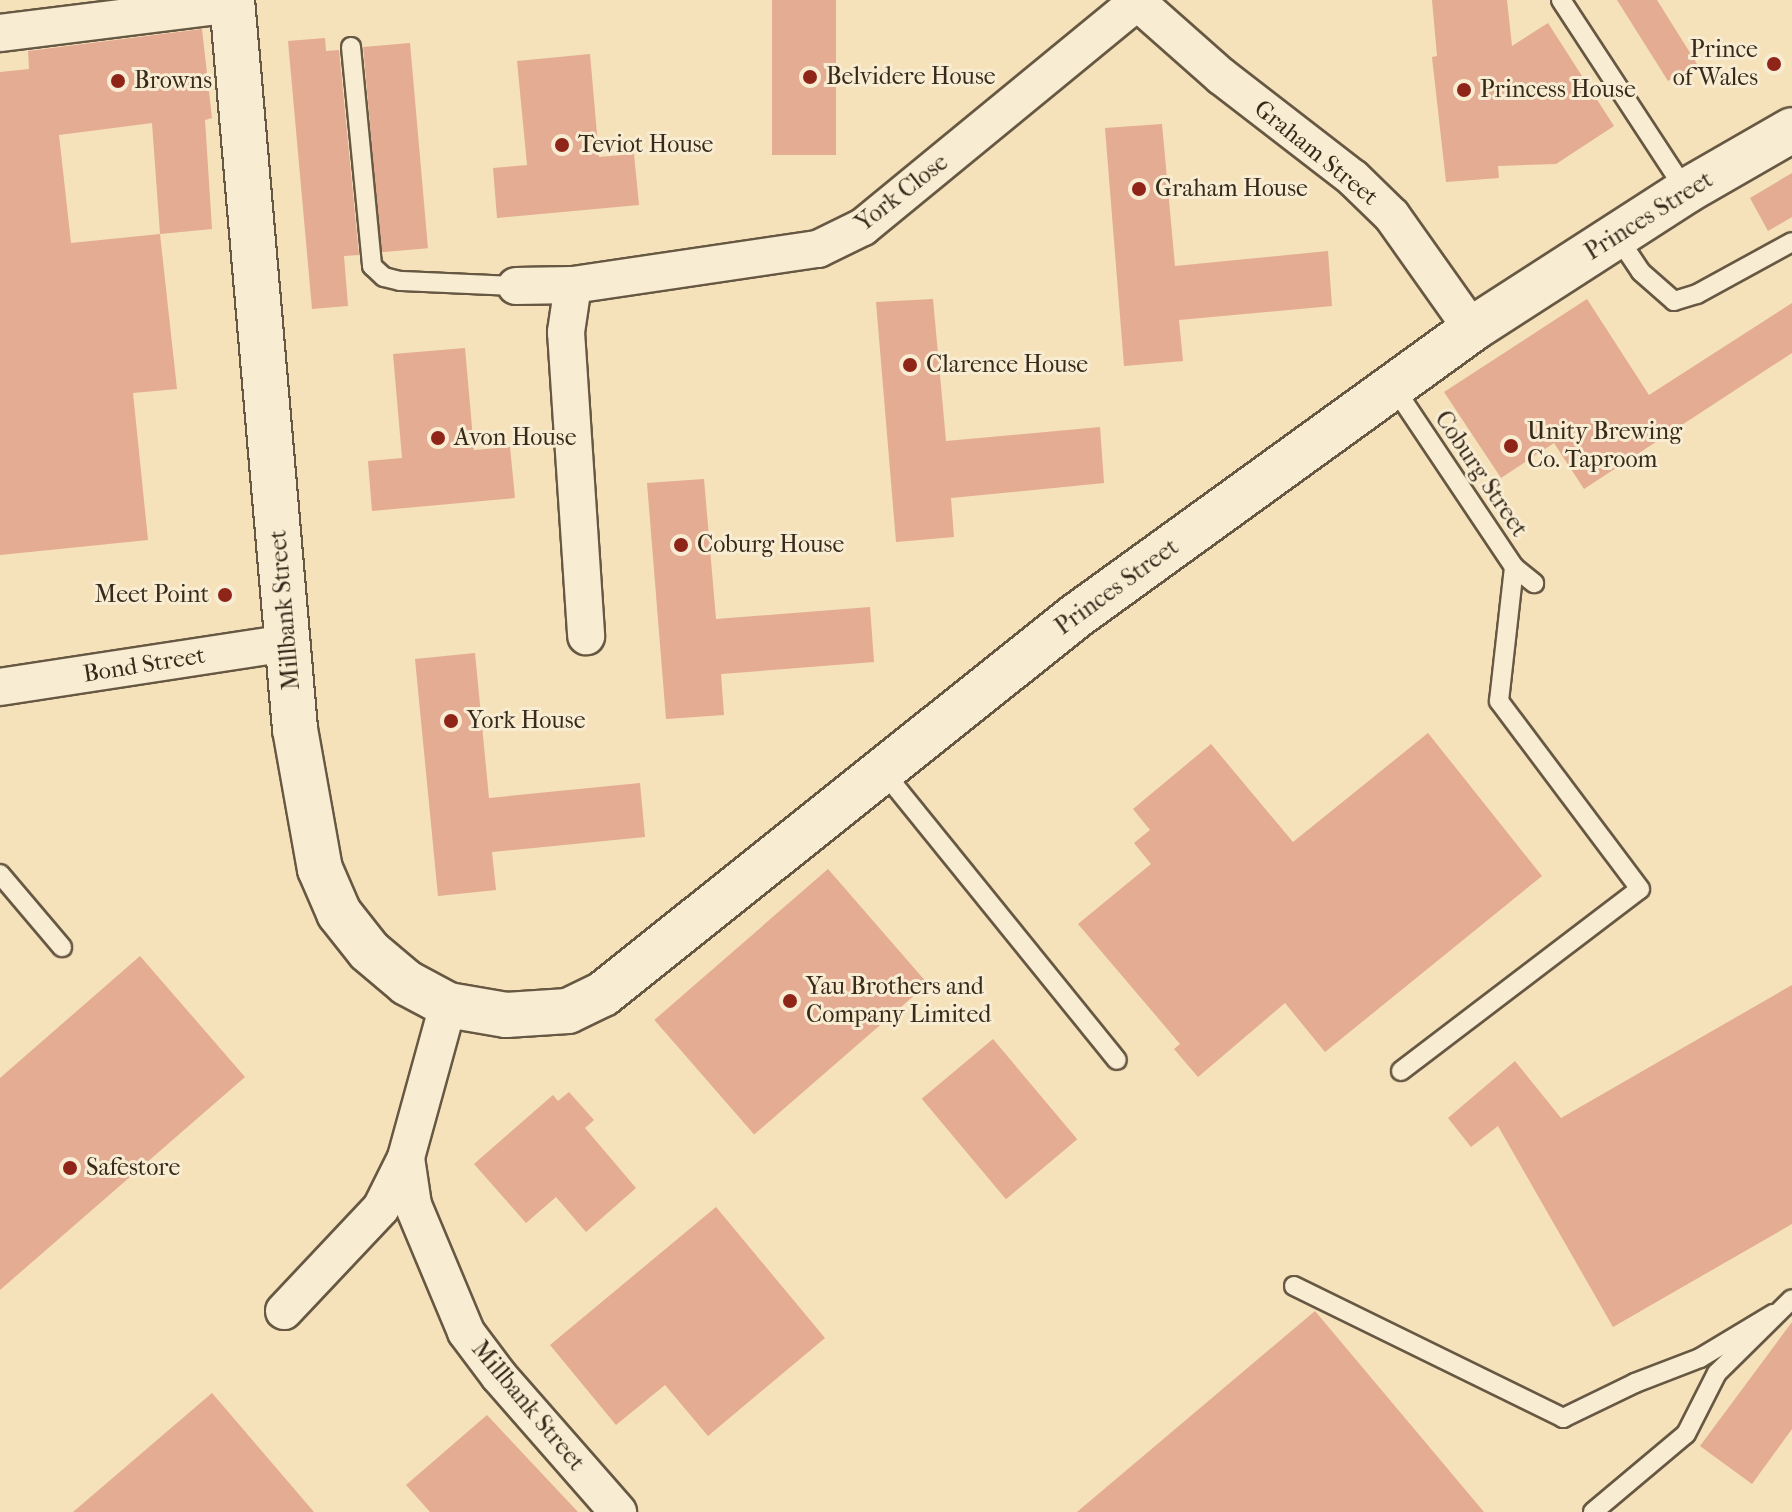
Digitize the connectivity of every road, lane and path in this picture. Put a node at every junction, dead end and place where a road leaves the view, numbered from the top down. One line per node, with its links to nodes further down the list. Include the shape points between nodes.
1 (1561, 0): 7 (lane)
2 (232, 2): 4 (street); 17 (street, Millbank Street)
3 (1136, 2): 10 (street, York Close, via 863,227 818,249); 12 (street, Graham Street, via 1392,216)
4 (0, 33)
5 (351, 47): 11 (lane, via 372,266 384,277 400,281)
6 (1792, 130): 7 (street, Princes Street)
7 (1686, 191): 8 (street, Princes Street)
8 (1617, 236): 9 (lane, via 1641,272 1674,301 1697,294); 12 (street, Princes Street)
9 (1792, 242)
10 (573, 285): 11 (street, York Close); 16 (street, via 566,332)
11 (516, 286)
12 (1472, 329): 13 (street, Princes Street)
13 (1393, 386): 14 (lane, Coburg Street); 19 (street, Princes Street, via 1076,616)
14 (1514, 567): 15 (lane, Coburg Street); 24 (lane, via 1499,701 1640,889)
15 (1534, 583)
16 (586, 636)
17 (288, 643): 18 (street, Bond Street); 22 (street, Millbank Street, via 295,729 320,869 339,913 369,951 407,983)
18 (0, 687)
19 (882, 770): 22 (street, Princes Street, via 603,994 568,1011 506,1015); 23 (lane)
20 (0, 874): 21 (lane)
21 (62, 947)
22 (448, 1005): 25 (street, Millbank Street)
23 (1117, 1060)
24 (1401, 1071)
25 (406, 1158): 28 (street, Millbank Street, via 381,1208); 30 (street, Millbank Street, via 413,1205 466,1332)
26 (1294, 1286): 29 (lane, via 1563,1418 1700,1358)
27 (1792, 1299): 29 (lane)
28 (284, 1311)
29 (1773, 1314): 31 (lane, via 1717,1373 1686,1434)
30 (618, 1512)
31 (1593, 1512)

